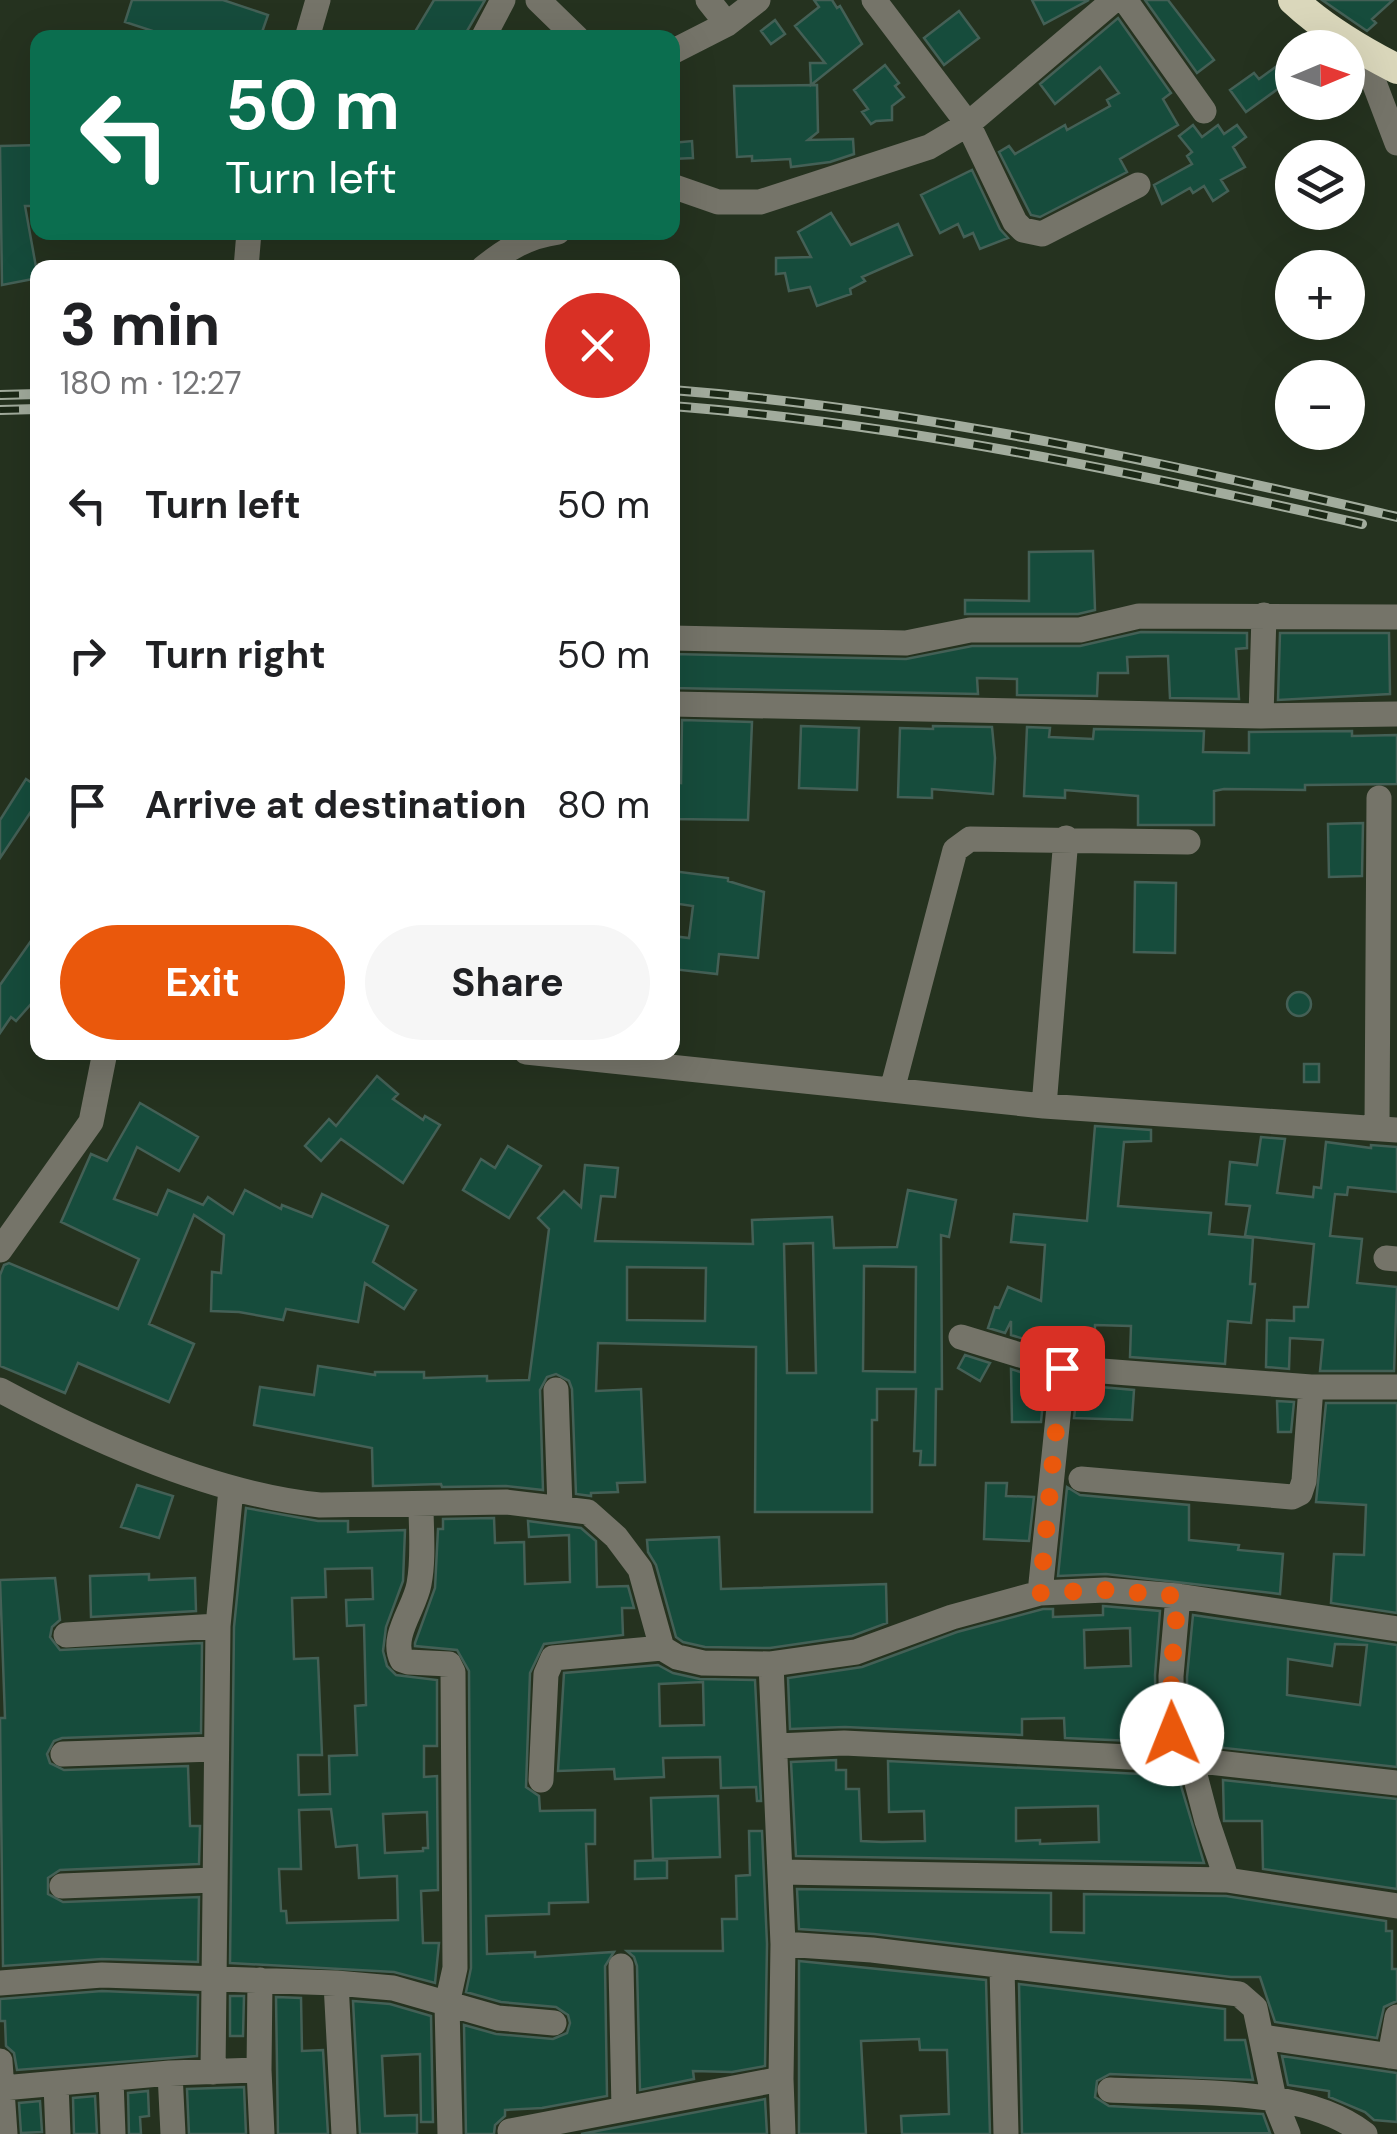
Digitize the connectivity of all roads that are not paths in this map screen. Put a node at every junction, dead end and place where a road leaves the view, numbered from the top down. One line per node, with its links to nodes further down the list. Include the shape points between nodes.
1 (318, 0): 11 (street)
2 (503, 0): 12 (street)
3 (538, 0): 13 (street)
4 (708, 0): 10 (street)
5 (758, 0): 10 (street)
6 (874, 0): 20 (street)
7 (1114, 0): 20 (street)
8 (1125, 0): 19 (street)
9 (1294, 0): 14 (highway)
10 (727, 24): 15 (street)
11 (309, 30)
12 (487, 30)
13 (569, 30)
14 (1330, 30)
15 (680, 48)
16 (1365, 53): 18 (highway)
17 (1365, 59): 21 (street)
18 (1397, 69)
19 (1204, 111)
20 (968, 124): 22 (street, via 1014,222 1033,234); 23 (street, via 930,146 760,202 718,202)
21 (1397, 143)
22 (1138, 185)
23 (680, 189)
24 (525, 240): 25 (street)
25 (493, 260)
26 (1264, 615): 27 (street); 28 (street, via 1139,616 1080,630 970,630 906,642); 31 (street)
27 (1397, 617)
28 (680, 638)
29 (680, 704): 31 (street)
30 (1397, 714): 31 (street)
31 (1262, 716)
32 (1379, 798): 39 (street)
33 (1066, 838): 34 (street); 37 (street, via 970,839 955,850); 38 (street)
34 (1188, 842)
35 (103, 1060): 40 (street, via 91,1122)
36 (603, 1060): 37 (street)
37 (892, 1090): 38 (street)
38 (1044, 1106): 39 (street)
39 (1387, 1129)
40 (0, 1250)
41 (961, 1337): 42 (street)
42 (1062, 1368): 44 (street); 51 (street)
43 (1397, 1387): 44 (street)
44 (1311, 1388): 47 (street, via 1304,1481 1292,1497)
45 (0, 1390): 48 (street, via 188,1476)
46 (556, 1390): 50 (street)
47 (1081, 1479)
48 (231, 1488): 49 (street, via 320,1505); 53 (street)
49 (420, 1504): 50 (street); 76 (street, via 420,1584 398,1652 402,1660 449,1664 453,1672 456,1968)
50 (560, 1508): 56 (street, via 588,1512 640,1569)
51 (1040, 1593): 52 (street); 57 (street, via 856,1652)
52 (1178, 1596): 54 (street); 61 (street, via 1171,1676)
53 (218, 1626): 55 (street); 59 (street)
54 (1397, 1629)
55 (66, 1635)
56 (662, 1648): 57 (street, via 703,1663); 62 (street, via 554,1658 546,1674)
57 (772, 1664): 58 (street)
58 (777, 1746): 61 (street); 64 (street)
59 (214, 1749): 60 (street); 65 (street)
60 (63, 1754)
61 (1182, 1760): 63 (street); 66 (street)
62 (541, 1780)
63 (1397, 1782)
64 (780, 1872): 66 (street); 69 (street)
65 (214, 1880): 67 (street); 72 (street)
66 (1227, 1880): 68 (street)
67 (62, 1886)
68 (1397, 1906)
69 (783, 1944): 71 (street); 86 (street)
70 (621, 1966): 91 (street)
71 (1002, 1967): 79 (street, via 1239,1994 1255,2008); 101 (street)
72 (213, 1978): 73 (street); 74 (street, via 102,1974); 83 (street)
73 (260, 1980): 75 (street); 82 (street)
74 (0, 1983)
75 (336, 1983): 76 (street, via 393,1988); 98 (street)
76 (447, 2004): 78 (street); 99 (street)
77 (1397, 2017): 80 (street)
78 (554, 2023)
79 (1262, 2037): 80 (street); 90 (street)
80 (1393, 2056)
81 (0, 2061): 88 (street)
82 (259, 2070): 83 (street); 97 (street)
83 (213, 2072): 84 (street)
84 (170, 2073): 85 (street); 96 (street)
85 (111, 2078): 87 (street); 95 (street)
86 (782, 2078): 91 (street); 100 (street)
87 (56, 2084): 88 (street); 94 (street)
88 (3, 2088): 93 (street)
89 (1110, 2090): 90 (street)
90 (1274, 2099): 102 (street); 103 (street, via 1344,2118)
91 (624, 2109): 92 (street)
92 (510, 2131)
93 (5, 2134)
94 (58, 2134)
95 (113, 2134)
96 (174, 2134)
97 (262, 2134)
98 (344, 2134)
99 (450, 2134)
100 (783, 2134)
101 (1006, 2134)
102 (1288, 2134)
103 (1366, 2134)

